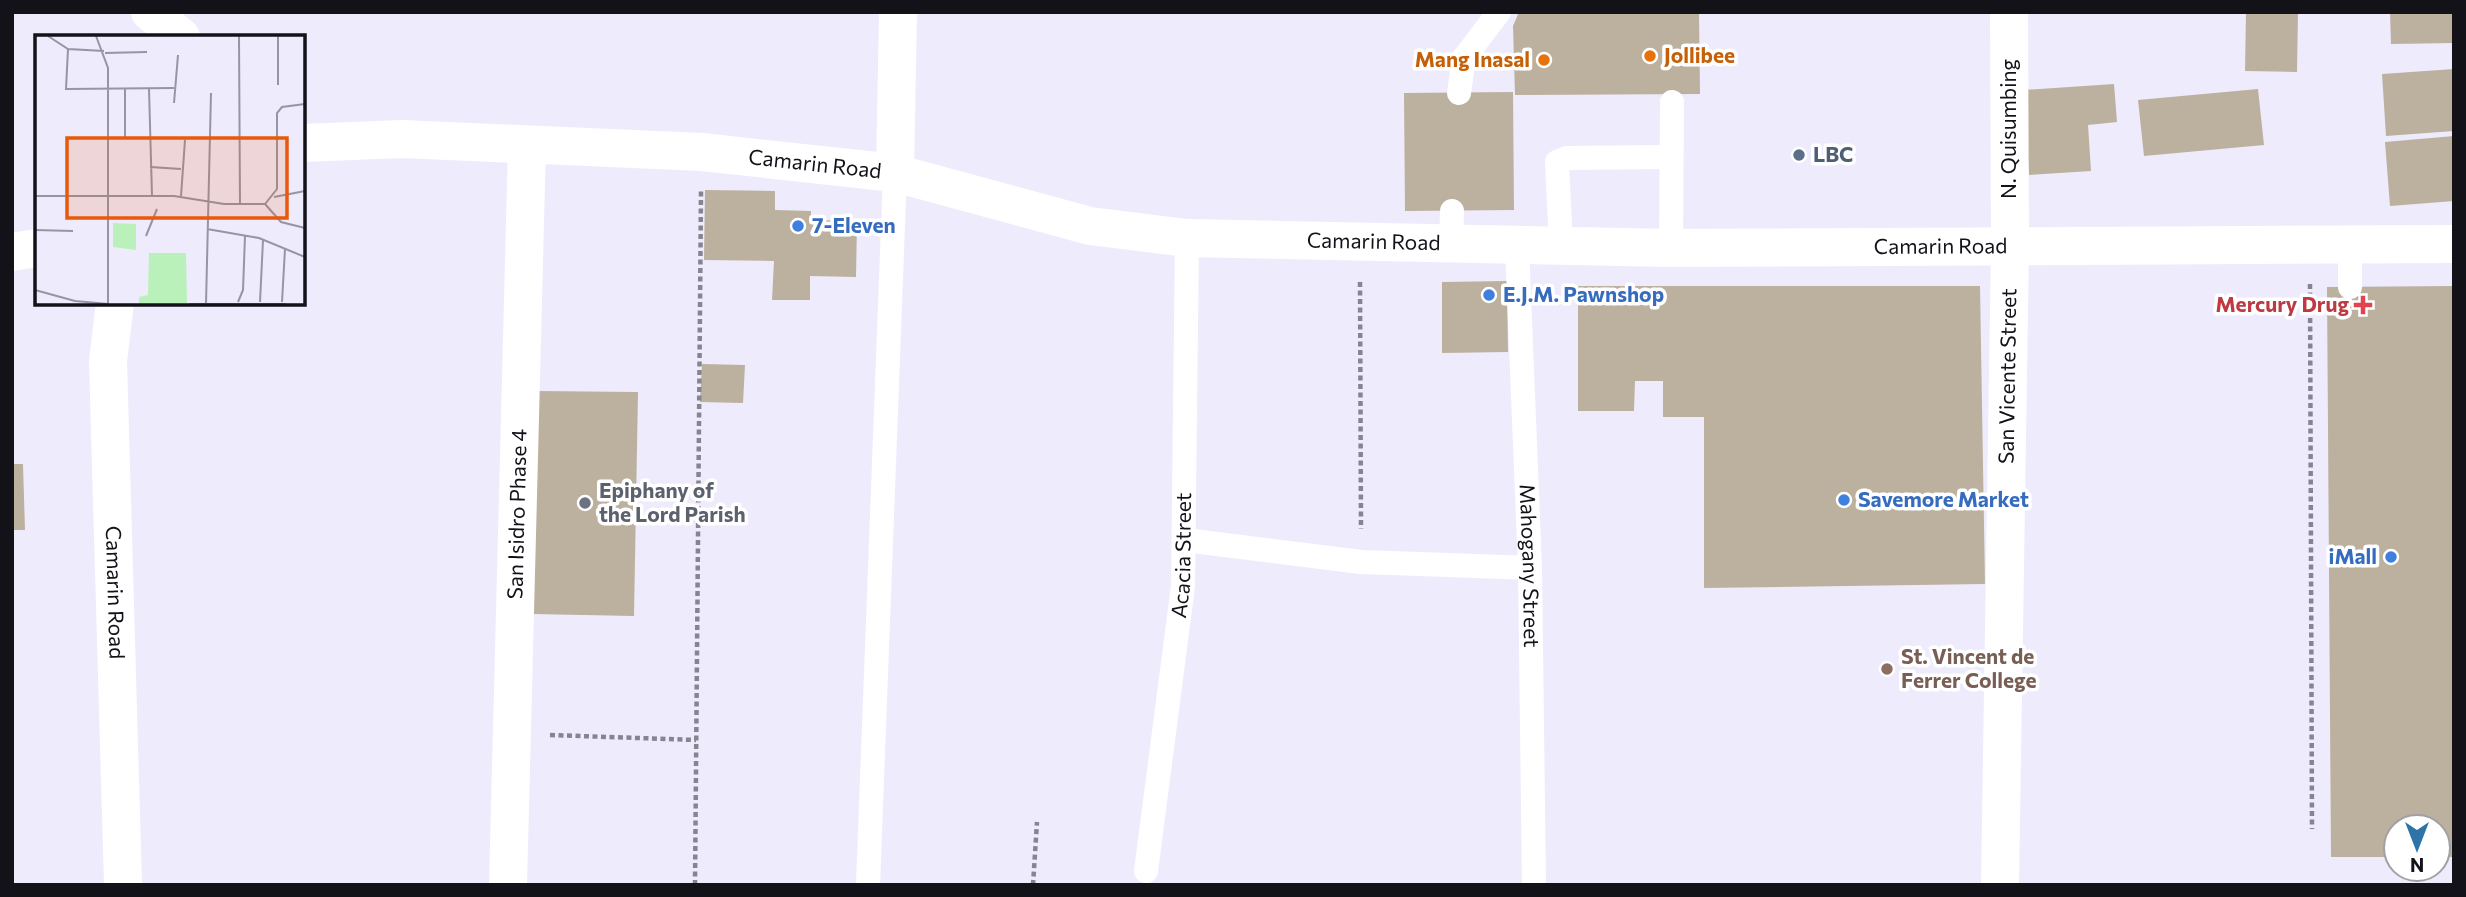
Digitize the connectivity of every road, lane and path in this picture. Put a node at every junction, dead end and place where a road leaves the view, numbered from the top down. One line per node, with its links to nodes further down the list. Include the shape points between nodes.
1 (150, 12): 5 (main road)
2 (898, 12): 12 (main road)
3 (1499, 12): 6 (lane, via 1464,58)
4 (2009, 12): 19 (main road, N. Quisumbing)
5 (179, 35)
6 (1459, 93)
7 (1672, 102): 11 (lane)
8 (304, 143): 9 (main road, Camarin Road, via 402,139)
9 (527, 145): 10 (main road, Camarin Road); 29 (main road, San Isidro Phase 4)
10 (702, 152): 12 (main road, Camarin Road); 30 (path)
11 (1671, 157): 18 (lane, via 1567,158 1558,162); 22 (lane)
12 (895, 173): 13 (main road, Camarin Road, via 1090,226); 37 (lane)
13 (1187, 237): 14 (main road, Camarin Road); 26 (lane, Acacia Street)
14 (1360, 243): 17 (main road, Camarin Road, via 1452,228); 27 (path)
15 (2454, 244): 16 (main road, Camarin Road)
16 (2350, 245): 20 (main road, Camarin Road); 24 (lane)
17 (1517, 246): 18 (main road, Camarin Road); 28 (lane, Mahogany Street)
18 (1561, 246): 22 (main road, Camarin Road)
19 (2010, 246): 20 (main road, Camarin Road); 22 (main road, Camarin Road); 40 (main road, San Vicente Street)
20 (2310, 246): 32 (path)
21 (35, 248): 23 (main road)
22 (1671, 248)
23 (12, 251)
24 (2350, 287)
25 (115, 304): 34 (main road, Camarin Road, via 108,360)
26 (1185, 540): 27 (lane); 33 (lane, Acacia Street, via 1180,627)
27 (1361, 562): 28 (lane)
28 (1530, 568): 39 (lane, Mahogany Street)
29 (512, 734): 30 (path); 35 (main road, San Isidro Phase 4)
30 (696, 740): 36 (path)
31 (1037, 822): 38 (path)
32 (2312, 829)
33 (1146, 871)
34 (123, 885)
35 (508, 885)
36 (695, 885)
37 (868, 885)
38 (1033, 885)
39 (1534, 885)
40 (2000, 885)

